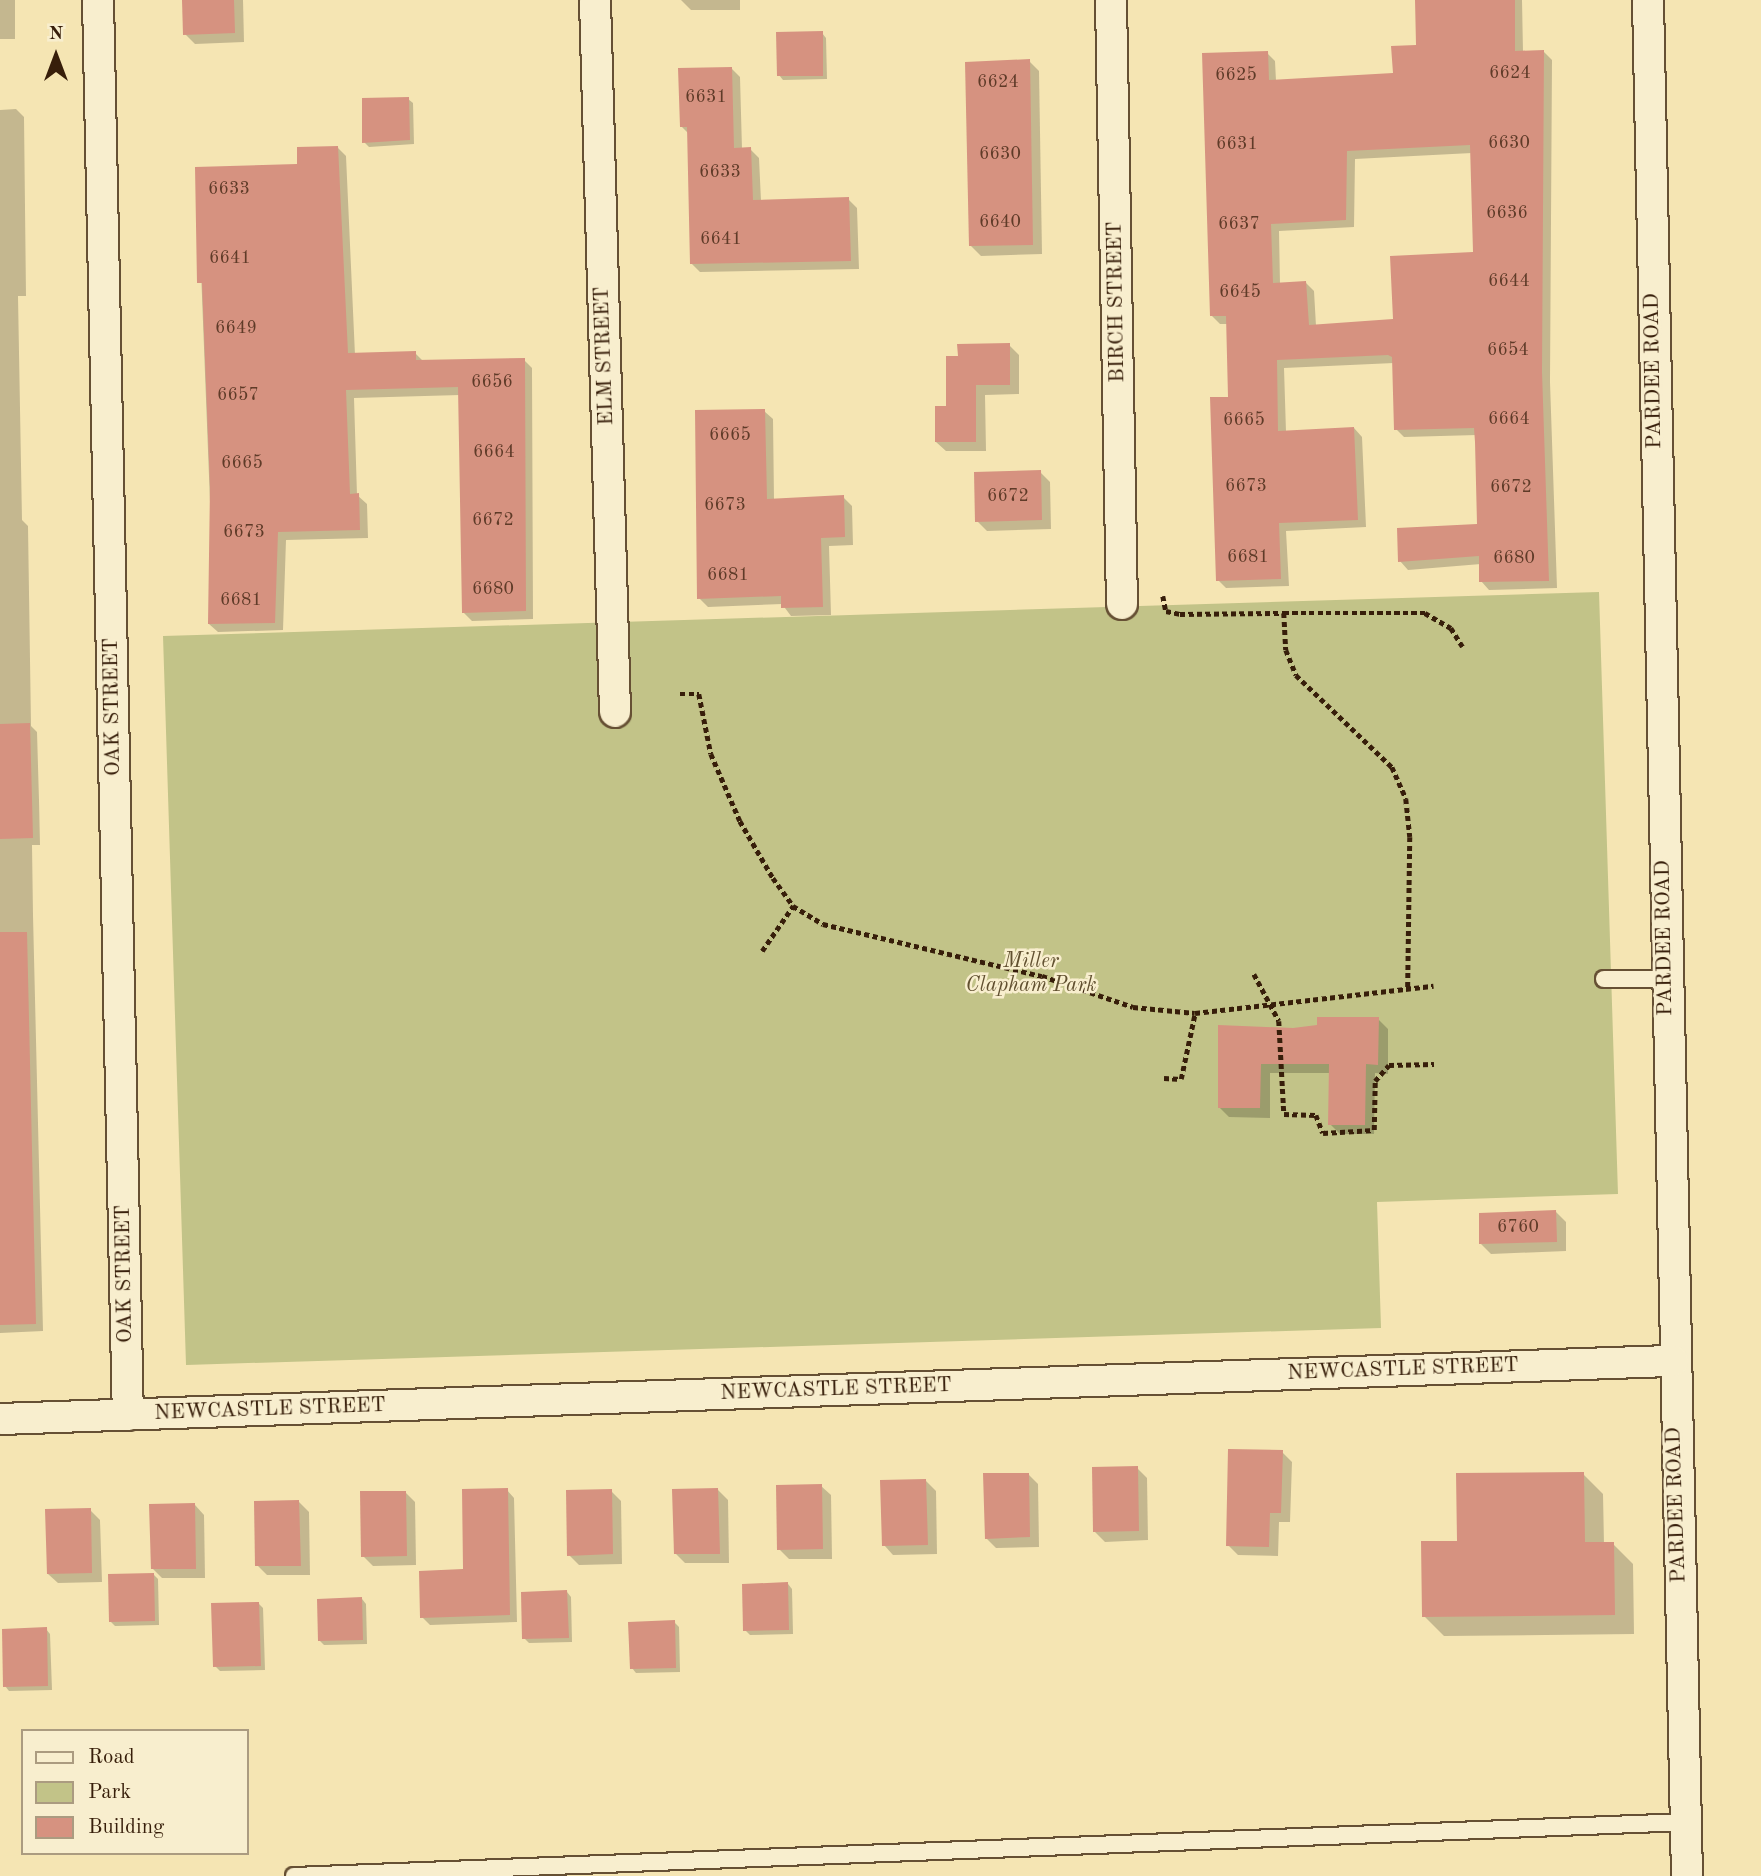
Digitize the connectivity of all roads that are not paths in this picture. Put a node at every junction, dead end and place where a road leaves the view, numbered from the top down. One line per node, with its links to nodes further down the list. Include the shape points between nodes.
1 (98, 0): 10 (street, OAK STREET)
2 (595, 0): 6 (street, ELM STREET)
3 (1111, 0): 5 (street, BIRCH STREET)
4 (1648, 0): 8 (street, PARDEE ROAD)
5 (1122, 604)
6 (615, 712)
7 (1604, 979): 8 (lane)
8 (1666, 979): 9 (street, PARDEE ROAD)
9 (1673, 1361): 10 (street, NEWCASTLE STREET); 12 (street, PARDEE ROAD)
10 (128, 1415): 11 (street, NEWCASTLE STREET)
11 (0, 1419)
12 (1685, 1822): 13 (lane); 14 (street, PARDEE ROAD)
13 (294, 1876)
14 (1686, 1876)

